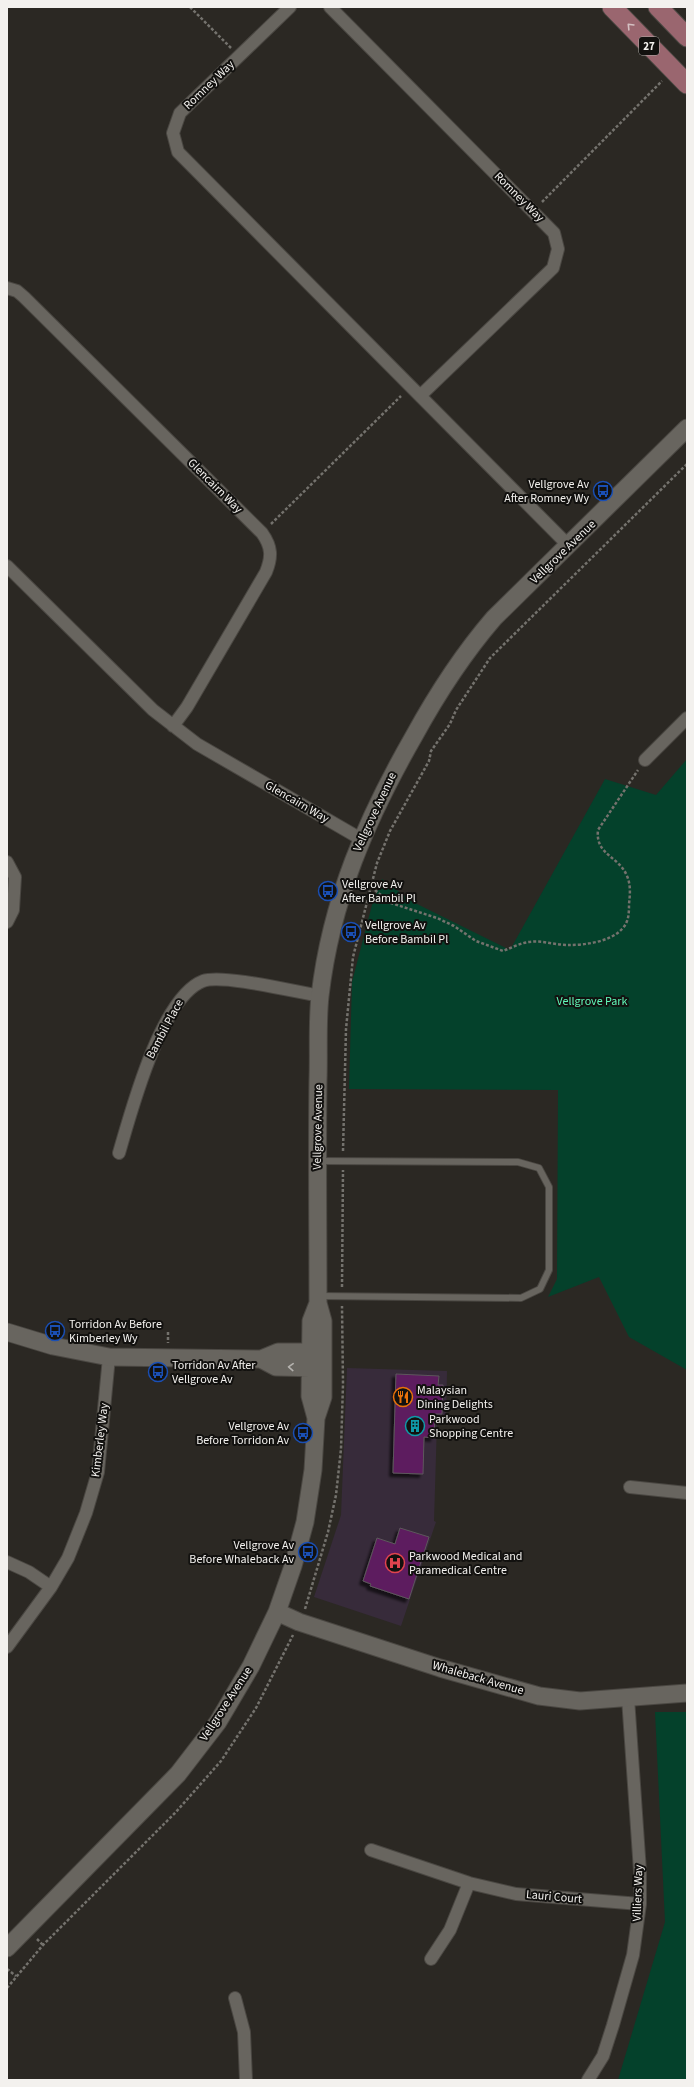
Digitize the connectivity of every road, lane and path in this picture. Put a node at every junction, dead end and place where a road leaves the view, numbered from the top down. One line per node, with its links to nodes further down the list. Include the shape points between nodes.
1 (190, 7): 7 (path)
2 (290, 7): 7 (street, Romney Way)
3 (330, 7): 10 (street, Romney Way)
4 (612, 7): 9 (main road, 27, one-way to 4)
5 (658, 7): 6 (main road)
6 (687, 37)
7 (239, 57): 12 (street, Romney Way, via 180,113 173,133 178,152)
8 (662, 82): 10 (path)
9 (687, 84)
10 (533, 211): 13 (street, Romney Way, via 554,232 558,249 553,268)
11 (7, 288): 16 (street, Glencairn Way, via 17,291 24,297)
12 (411, 386): 13 (street, Romney Way); 16 (path)
13 (421, 395): 17 (street, Romney Way)
14 (687, 428): 17 (street, Vellgrove Avenue)
15 (687, 464): 24 (path, via 490,658 431,751 429,761 390,831)
16 (262, 533): 20 (street, Glencairn Way, via 271,550 266,572 187,707)
17 (569, 546): 22 (street, Vellgrove Avenue, via 494,618 473,642 423,719)
18 (7, 566): 20 (street, Glencairn Way, via 153,710)
19 (687, 718): 21 (street)
20 (173, 726): 22 (street, Glencairn Way, via 197,744)
21 (645, 760): 24 (path, via 598,830 599,846 620,865 630,887 626,925 617,934 604,940 567,945 542,941 527,942 503,951 476,940 437,918 391,903)
22 (360, 839): 26 (street, Vellgrove Avenue, via 331,936)
23 (7, 862): 25 (street, via 15,877 13,910)
24 (370, 887): 28 (path, via 352,957 346,1029)
25 (7, 922)
26 (320, 996): 27 (street, Bambil Place, via 225,979 203,981 185,992 147,1062); 29 (street, Vellgrove Avenue)
27 (118, 1153)
28 (343, 1161): 29 (lane); 30 (path); 30 (lane, via 518,1162 539,1168 549,1187 549,1270 540,1289 521,1298)
29 (317, 1162): 31 (street, Vellgrove Avenue)
30 (342, 1296): 31 (lane); 40 (path, via 343,1384 341,1449 336,1494 308,1603)
31 (318, 1300): 34 (street, Vellgrove Avenue, via 323,1321)
32 (7, 1332): 33 (street, via 53,1346)
33 (109, 1357): 34 (street, via 261,1359 276,1367); 38 (street, Kimberley Way, via 98,1472 86,1513 68,1558)
34 (317, 1360): 39 (street, Vellgrove Avenue, via 323,1396 316,1418 314,1470 305,1522)
35 (630, 1487): 36 (street)
36 (687, 1493)
37 (7, 1562): 38 (street, via 29,1572)
38 (51, 1587): 41 (street, Kimberley Way)
39 (277, 1612): 40 (street, Whaleback Avenue); 47 (street, Vellgrove Avenue, via 251,1666 218,1722 178,1774)
40 (299, 1622): 43 (street, Whaleback Avenue, via 440,1668 539,1696 580,1701); 50 (path, via 256,1708 221,1761 175,1813 43,1945)
41 (7, 1647)
42 (687, 1693): 43 (street, Whaleback Avenue)
43 (628, 1698): 46 (street, Villiers Way)
44 (371, 1850): 45 (street, Lauri Court)
45 (469, 1883): 46 (street, Lauri Court, via 516,1894); 48 (street, via 450,1930)
46 (640, 1904): 54 (street, Villiers Way, via 633,1955 613,2025 603,2056)
47 (7, 1948)
48 (431, 1959)
49 (7, 1969): 50 (path)
50 (16, 1976): 51 (path)
51 (7, 1988)
52 (235, 1998): 53 (street, via 244,2032)
53 (246, 2080)
54 (588, 2080)

